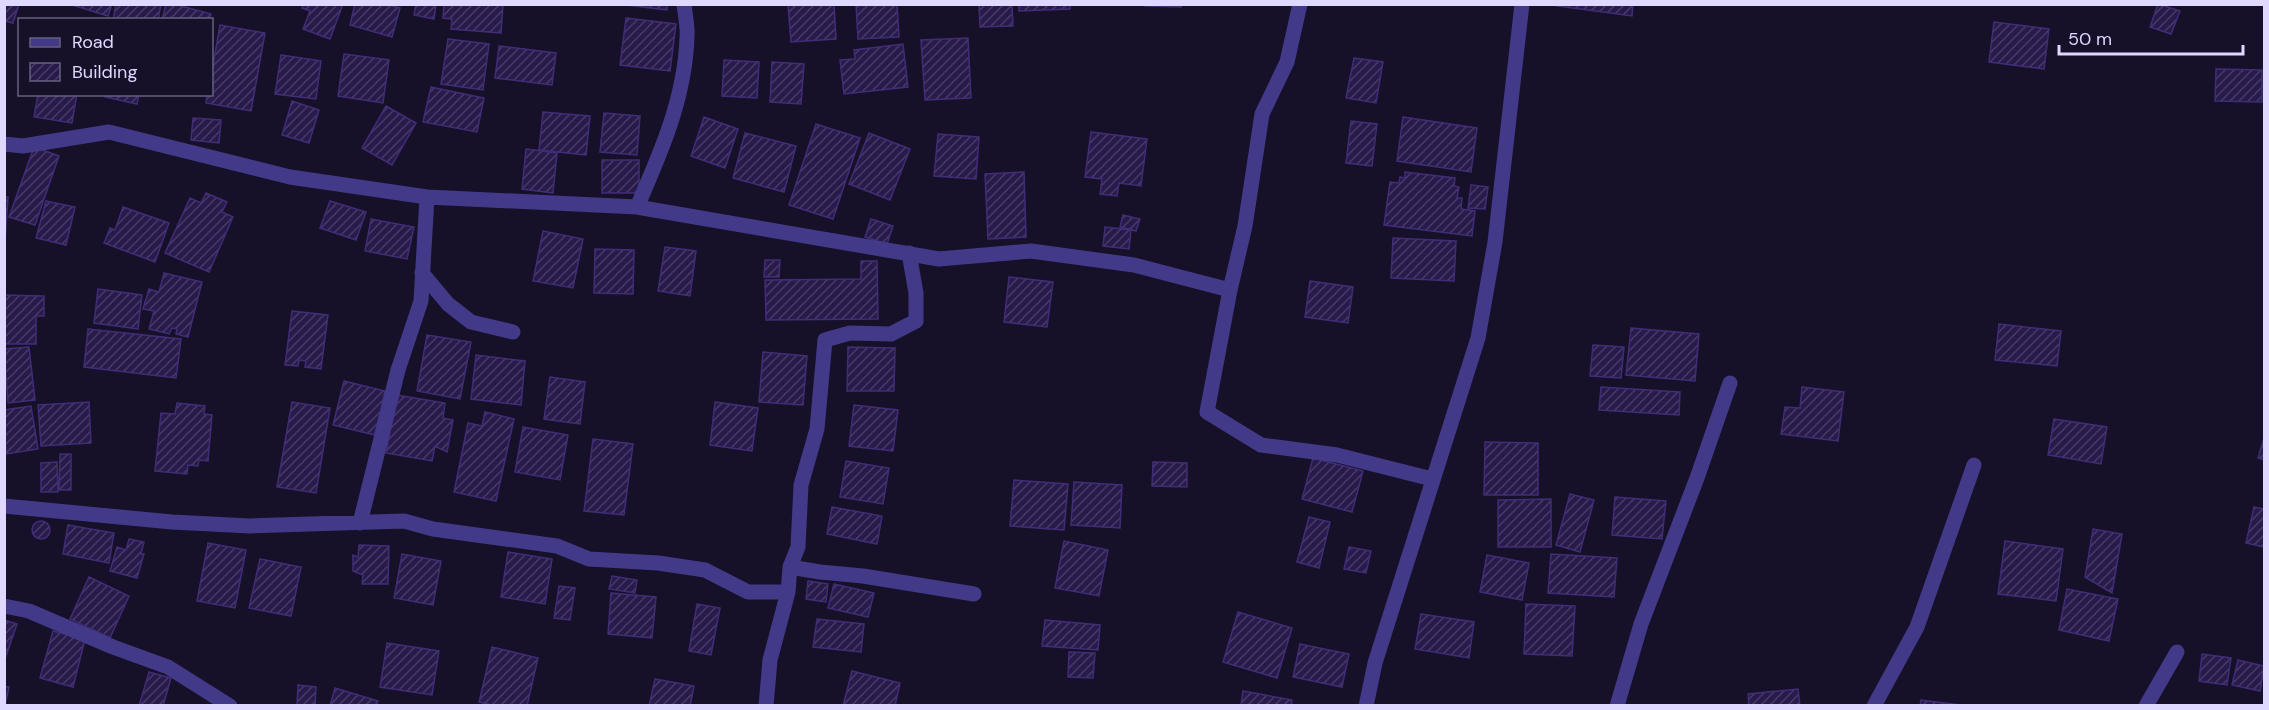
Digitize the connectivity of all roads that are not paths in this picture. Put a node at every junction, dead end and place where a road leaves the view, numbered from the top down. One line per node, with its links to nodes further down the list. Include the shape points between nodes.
1 (684, 4): 6 (street, via 687,36 678,105)
2 (1300, 4): 9 (street, via 1287,62 1262,114 1245,226)
3 (1522, 4): 13 (street, via 1495,242 1478,338)
4 (4, 144): 5 (street, via 23,146 110,132 290,177)
5 (428, 197): 6 (street); 8 (street)
6 (637, 207): 7 (street)
7 (909, 253): 9 (street, via 939,259 1031,251 1134,265); 16 (street, via 916,321 891,334 850,333 825,340 817,429 801,485 798,547)
8 (422, 273): 10 (street, via 448,304 471,322); 15 (street, via 421,302 398,370)
9 (1230, 290): 13 (street, via 1207,412 1261,445 1337,456)
10 (513, 332)
11 (1730, 383): 24 (street, via 1641,624)
12 (1974, 465): 25 (street, via 1917,627)
13 (1432, 479): 23 (street, via 1375,663)
14 (4, 506): 15 (street, via 250,526)
15 (360, 522): 17 (street, via 404,521 433,529 557,546 589,559 705,570 748,592)
16 (790, 567): 17 (street); 18 (street)
17 (788, 592): 22 (street, via 770,660)
18 (974, 594)
19 (4, 606): 21 (street, via 29,611 168,667)
20 (2177, 652): 26 (street)
21 (230, 705)
22 (766, 705)
23 (1366, 705)
24 (1617, 705)
25 (1874, 705)
26 (2146, 705)

